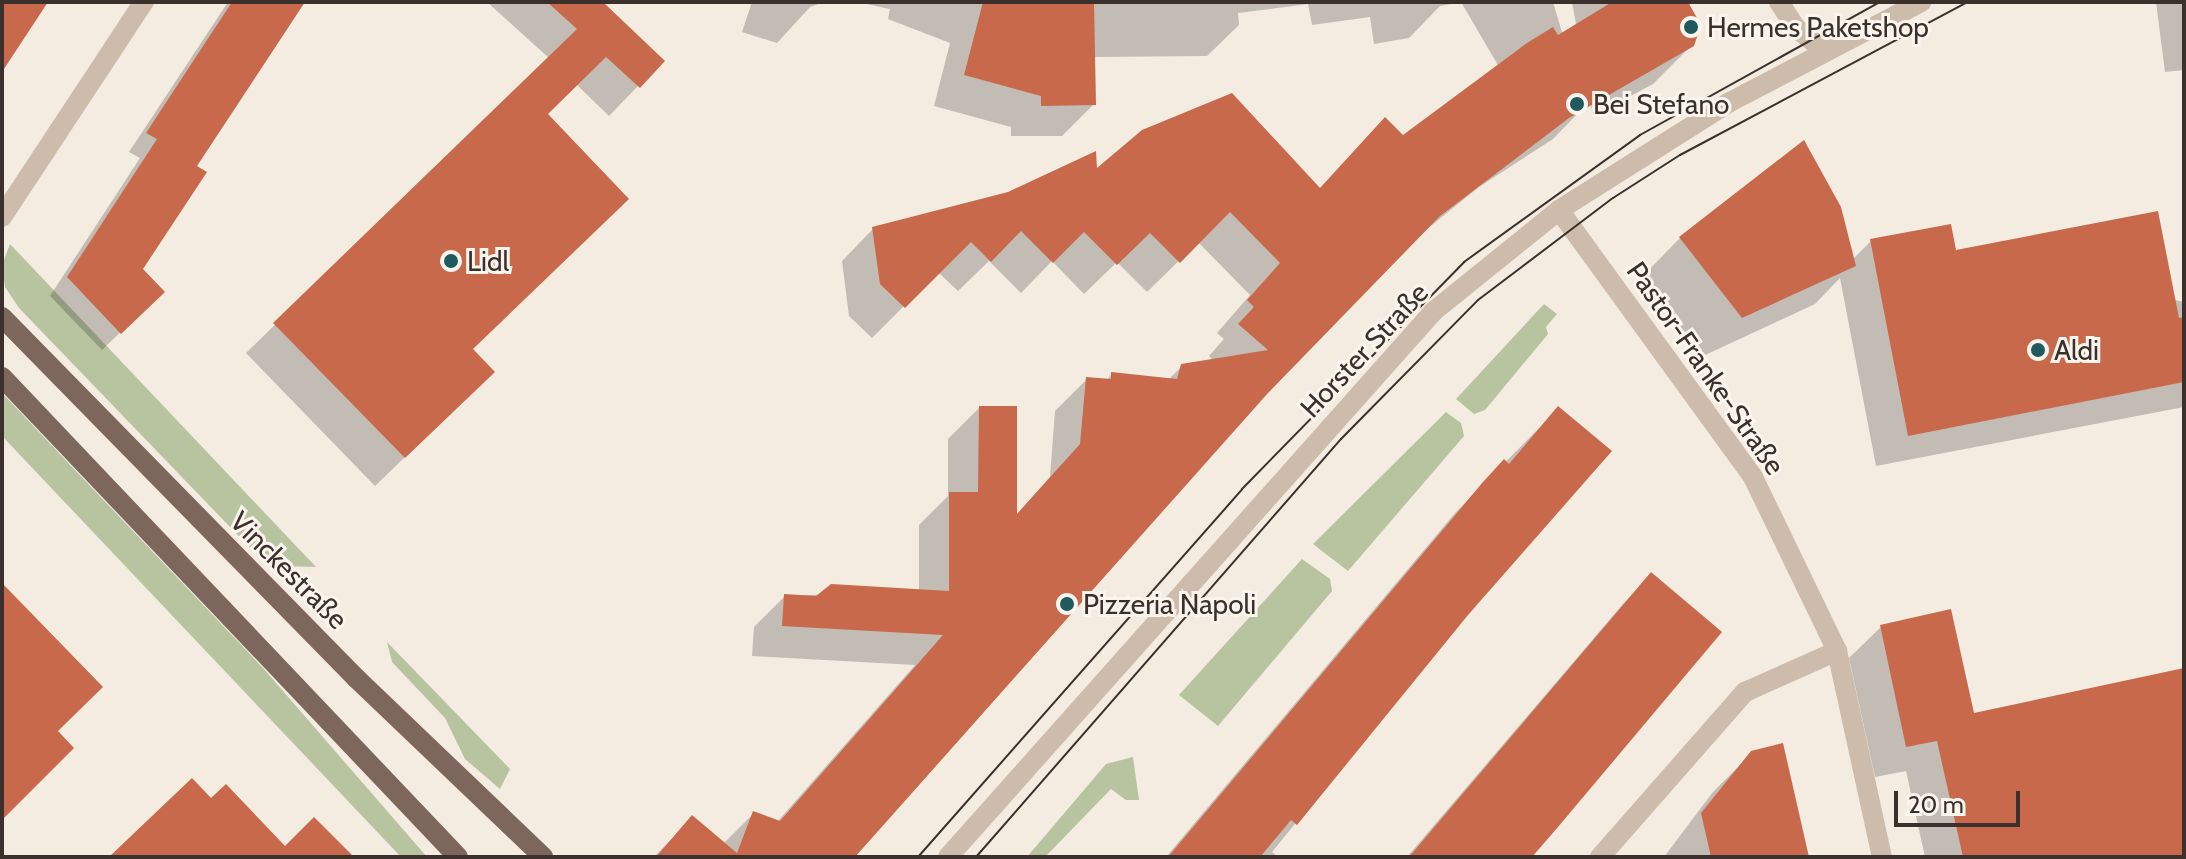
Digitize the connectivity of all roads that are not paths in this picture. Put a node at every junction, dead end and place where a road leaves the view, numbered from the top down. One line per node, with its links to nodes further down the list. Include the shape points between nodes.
1 (144, 2): 6 (street)
2 (1779, 2): 4 (street, via 1795,27)
3 (1921, 2): 4 (street, Horster Straße)
4 (1825, 51): 5 (street, Horster Straße, via 1730,102)
5 (1559, 210): 9 (street, Pastor-Franke-Straße, via 1753,477); 12 (street, Horster Straße, via 1434,311)
6 (2, 217)
7 (2, 317): 11 (main road, Vinckestraße, via 356,678)
8 (2, 377): 10 (main road)
9 (1837, 651): 13 (street, via 1745,692); 14 (street, Pastor-Franke-Straße)
10 (458, 857)
11 (543, 857)
12 (948, 857)
13 (1600, 857)
14 (1882, 857)

